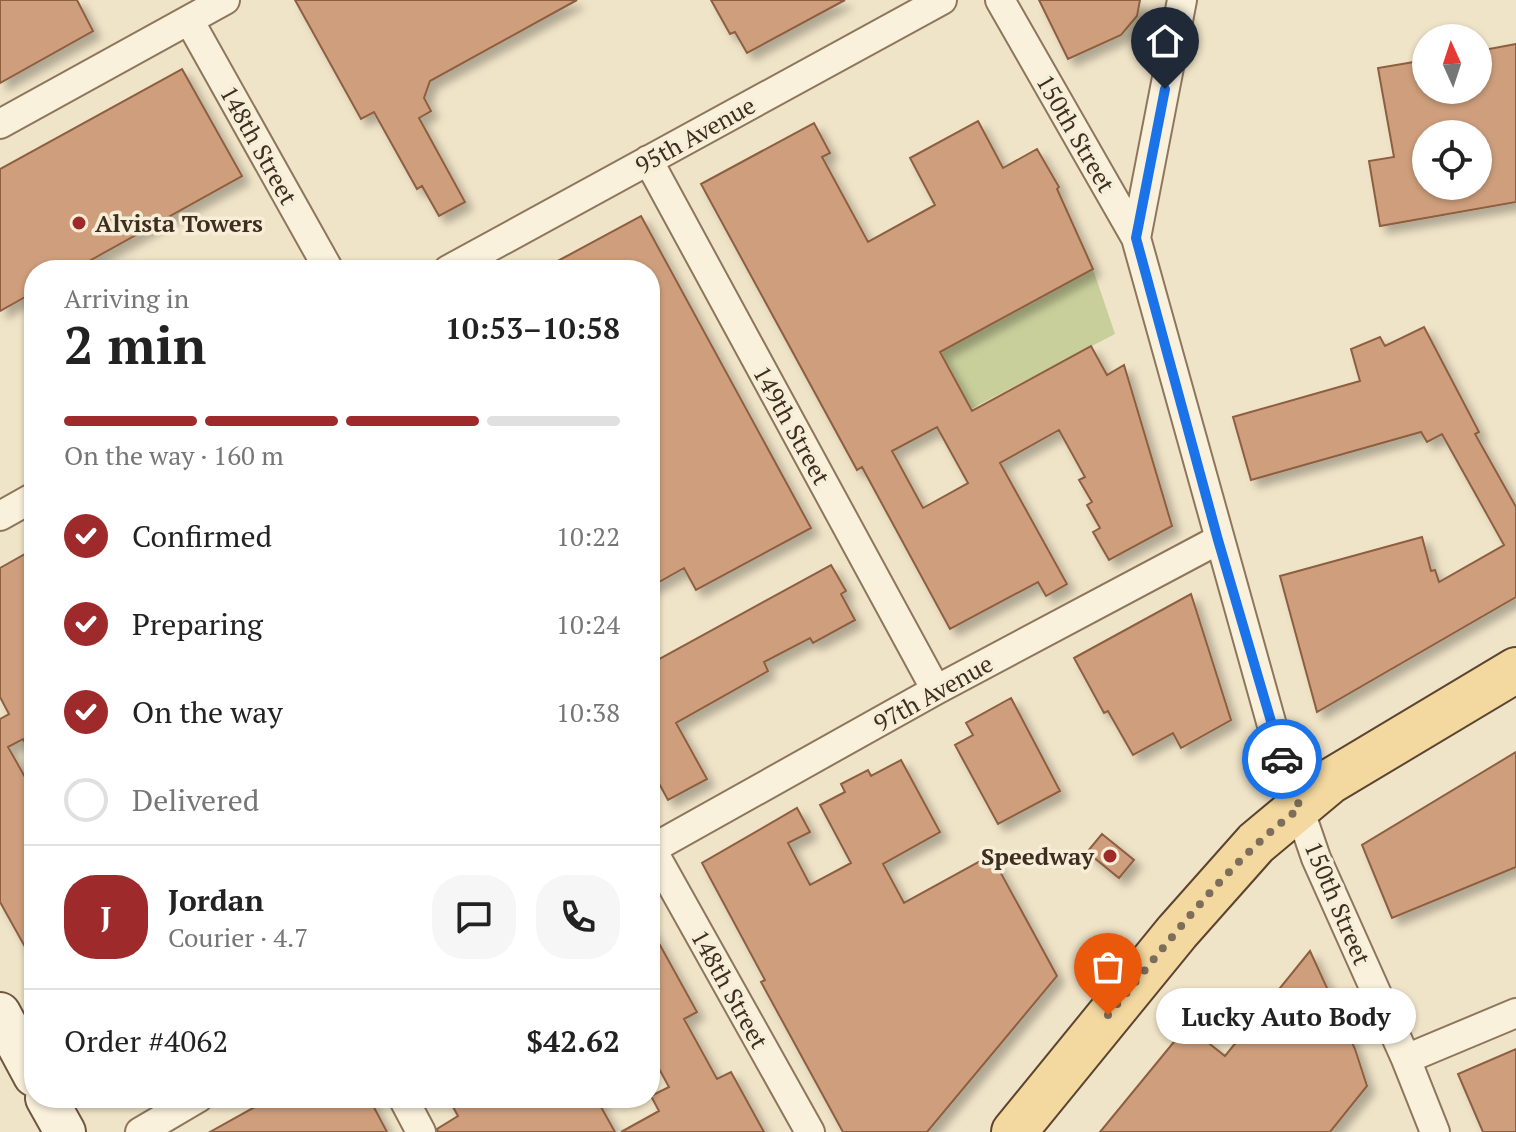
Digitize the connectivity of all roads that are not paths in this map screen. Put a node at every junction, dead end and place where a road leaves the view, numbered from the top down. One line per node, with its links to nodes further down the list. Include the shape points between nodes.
1 (225, 0): 5 (street)
2 (942, 0): 7 (street, 95th Avenue)
3 (1000, 0): 8 (street, 150th Street)
4 (1182, 0): 8 (street)
5 (189, 20): 6 (street); 9 (street, 148th Street)
6 (0, 124)
7 (648, 160): 10 (street, 95th Avenue); 15 (street, 149th Street)
8 (1136, 238): 13 (street, 150th Street)
9 (323, 260)
10 (466, 260)
11 (24, 503): 12 (street)
12 (0, 516)
13 (1218, 540): 15 (street, 97th Avenue); 16 (street, 150th Street)
14 (1516, 670): 16 (main road, via 1329,782)
15 (936, 690): 17 (street, 97th Avenue)
16 (1300, 808): 22 (street, 150th Street, via 1316,858); 30 (main road, via 1256,843 1177,932)
17 (660, 843)
18 (660, 864): 29 (street, 148th Street)
19 (0, 1013): 21 (main road)
20 (1516, 1013): 22 (street)
21 (24, 1057)
22 (1406, 1059): 31 (street, 150th Street)
23 (52, 1108): 26 (main road)
24 (181, 1108): 27 (street)
25 (408, 1108): 28 (street)
26 (65, 1132)
27 (140, 1132)
28 (421, 1132)
29 (810, 1132)
30 (1014, 1132)
31 (1435, 1132)

